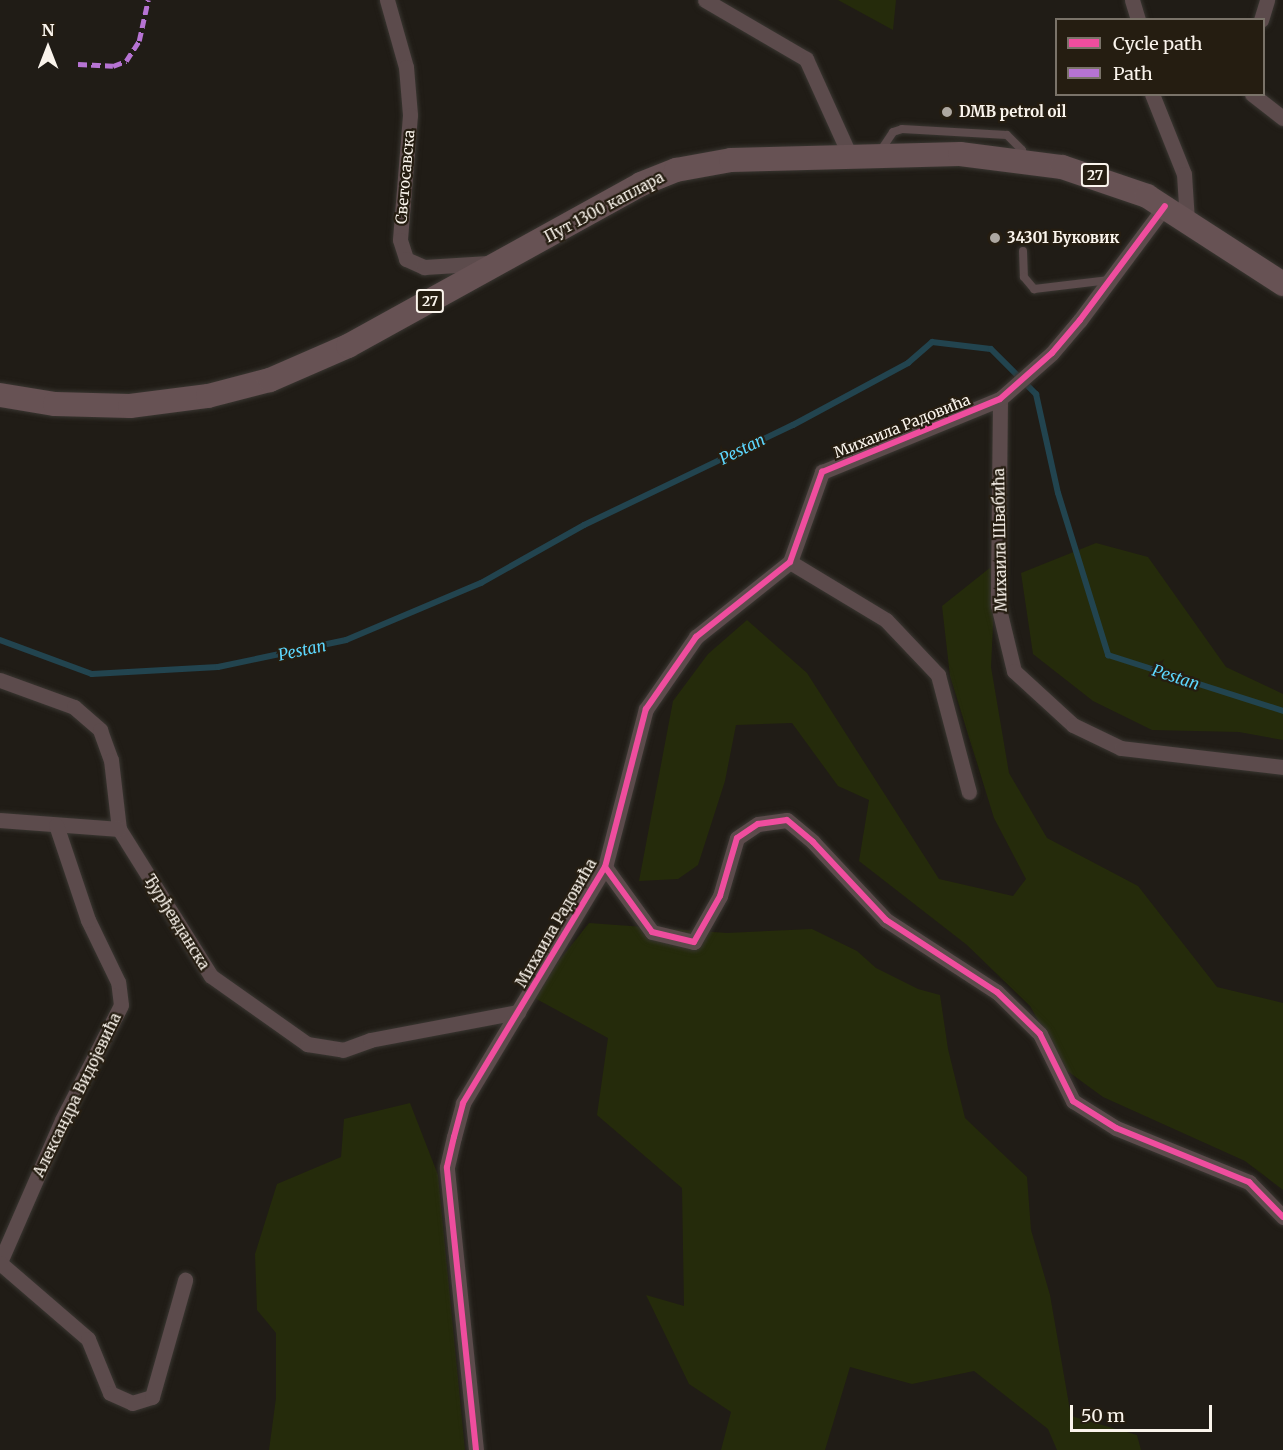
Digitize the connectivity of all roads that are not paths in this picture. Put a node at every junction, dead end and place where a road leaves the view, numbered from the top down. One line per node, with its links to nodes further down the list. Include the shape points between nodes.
1 (387, 0): 14 (street, Светосавска, via 406,68 410,115 400,240 406,259 424,267)
2 (705, 0): 10 (street, via 806,59)
3 (1132, 0): 5 (street)
4 (1267, 0): 6 (street)
5 (1137, 18)
6 (1262, 18)
7 (1153, 96): 12 (street, via 1184,174)
8 (1255, 96): 9 (street)
9 (1283, 118)
10 (849, 154): 11 (main road, Пут 1300 каплара / 27, via 960,154 1025,160 1088,173); 14 (main road, Пут 1300 каплара / 27, via 731,160 676,170 633,189)
11 (1165, 206): 12 (main road, Пут 1300 каплара / 27); 15 (street, Михаила Радовића)
12 (1187, 220): 16 (main road, Пут 1300 каплара / 27)
13 (1023, 251): 15 (lane, via 1024,276 1034,289)
14 (501, 263): 17 (main road, Пут 1300 каплара / 27, via 321,359 238,390 113,406 55,404)
15 (1111, 279): 18 (street, Михаила Радовића, via 1052,353)
16 (1283, 284)
17 (0, 395)
18 (1000, 399): 19 (street, Михаила Радовића, via 822,472); 21 (street, Михаила Швабића, via 998,605 1014,671 1073,725 1121,748)
19 (790, 562): 22 (street, via 886,620 938,675); 26 (street, Михаила Радовића, via 696,637 646,709)
20 (0, 680): 25 (street, Ђурђевданска, via 74,707 100,730 111,760)
21 (1283, 767)
22 (969, 792)
23 (0, 820): 24 (street)
24 (56, 825): 25 (street); 29 (street, Александра Видојевића, via 88,921 118,982 121,1005 62,1120)
25 (119, 829): 27 (street, Ђурђевданска, via 211,976 307,1044 343,1050 370,1040)
26 (605, 867): 27 (street, Михаила Радовића); 28 (street, via 652,932 694,942 720,896 737,838 758,824 787,820 813,842 885,920 997,992 1040,1034 1073,1101 1116,1128 1249,1182)
27 (518, 1012): 31 (street, Михаила Радовића, via 463,1103 447,1167)
28 (1283, 1217)
29 (0, 1263): 30 (street, via 88,1339 110,1393 132,1404 152,1397)
30 (185, 1280)
31 (476, 1450)

